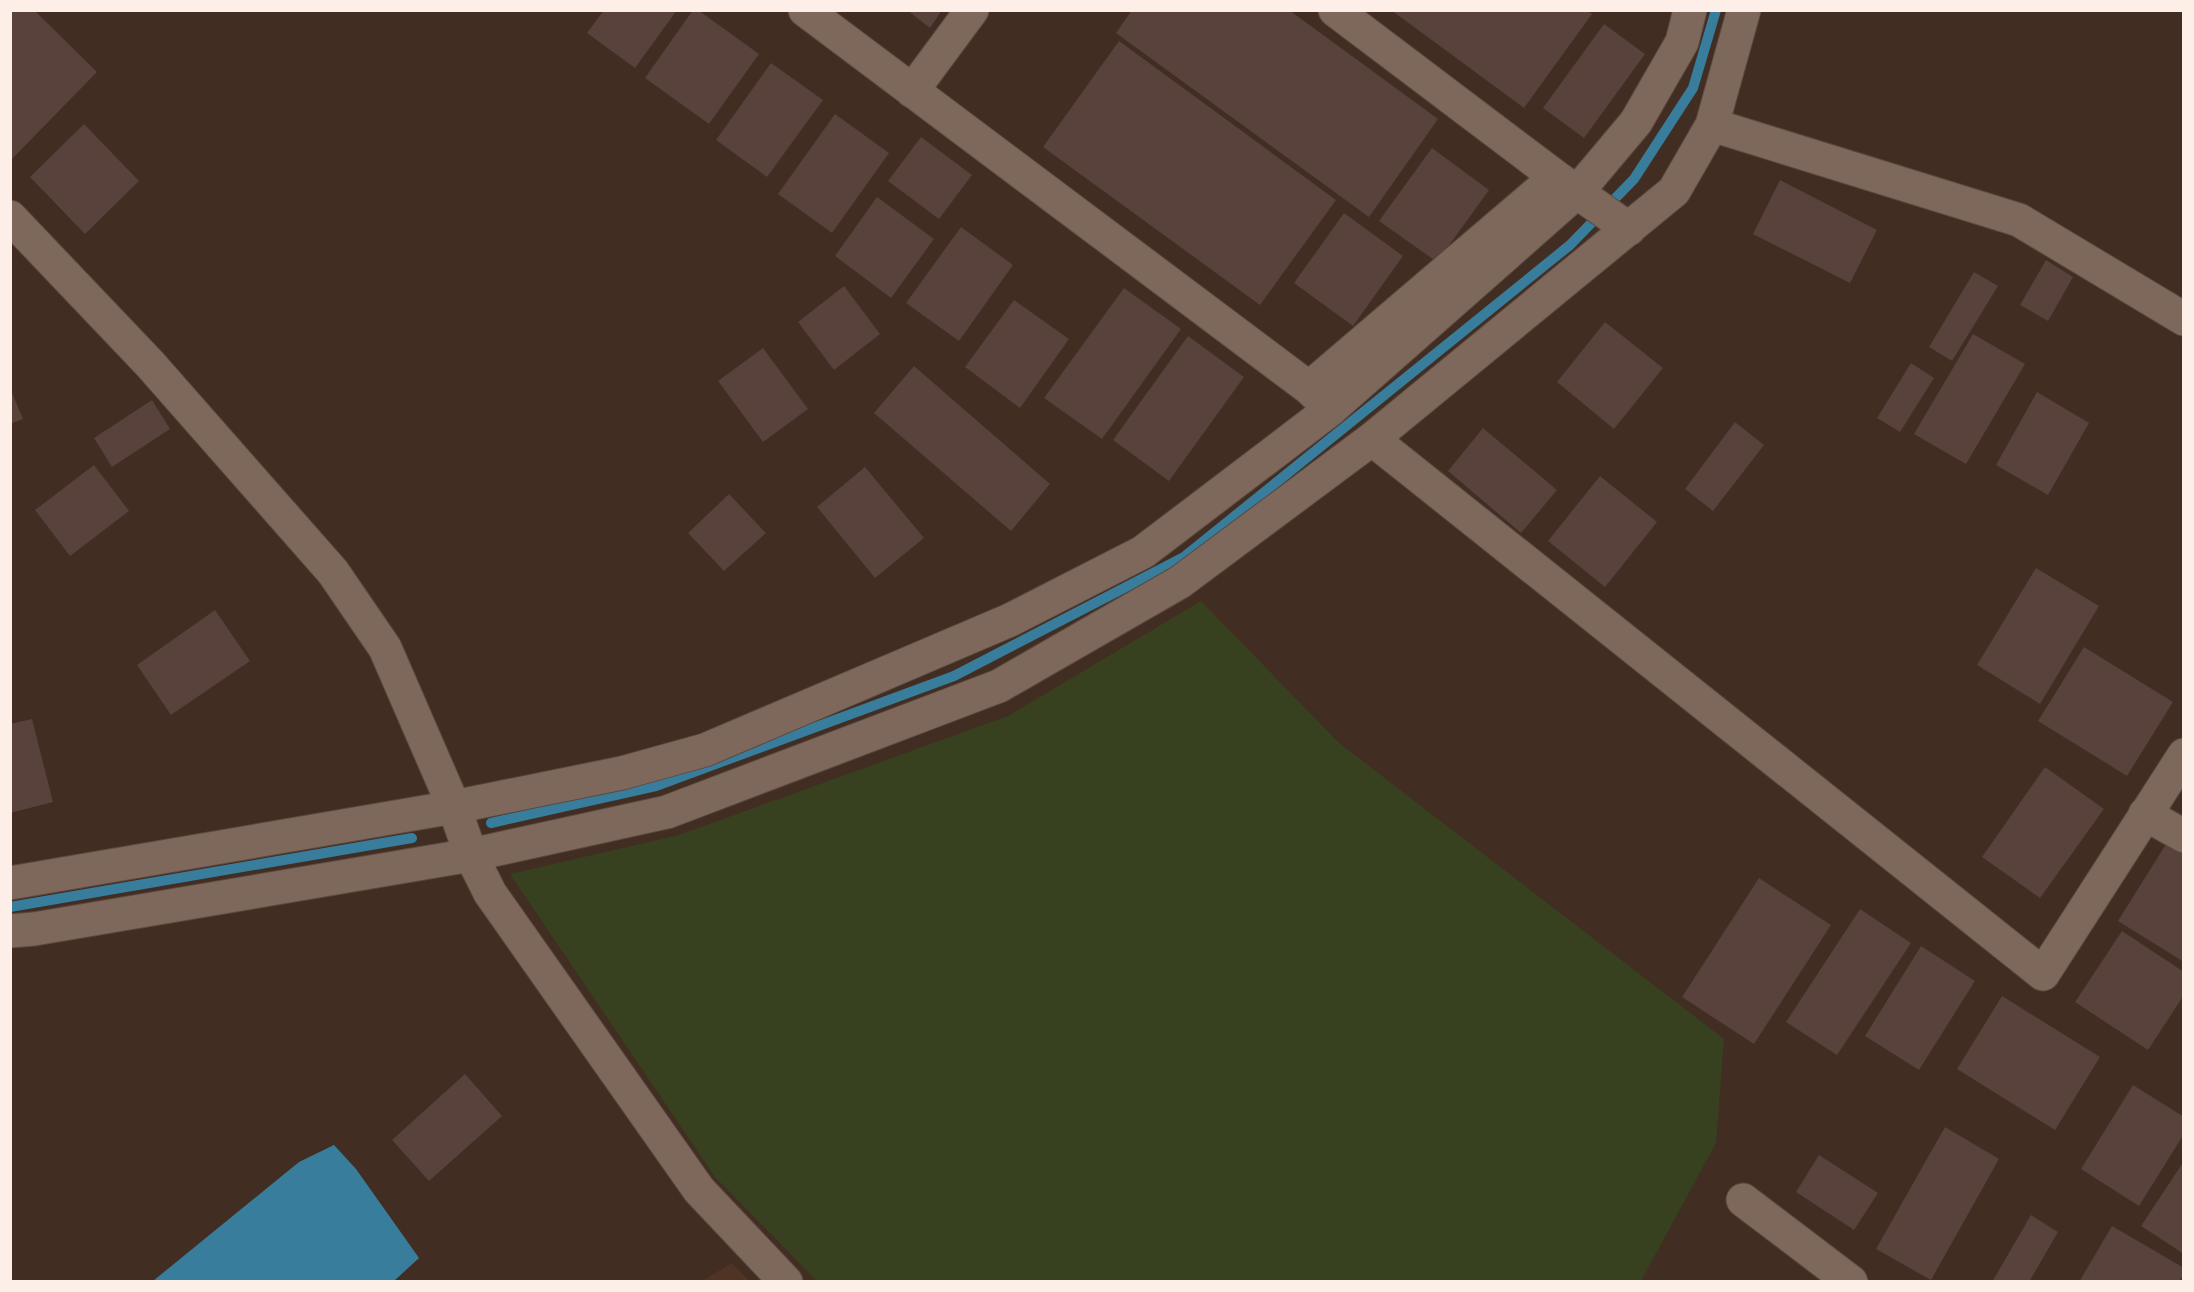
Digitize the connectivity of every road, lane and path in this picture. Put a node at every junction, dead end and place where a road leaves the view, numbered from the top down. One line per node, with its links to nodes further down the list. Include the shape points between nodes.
1 (805, 10): 6 (street)
2 (972, 10): 6 (street)
3 (1335, 10): 8 (street)
4 (1690, 10): 8 (street, via 1682,42)
5 (1744, 10): 7 (street)
6 (912, 91): 11 (street)
7 (1712, 125): 8 (street, via 1674,190); 10 (street, via 2019,220)
8 (1595, 204): 11 (street); 12 (street)
9 (10, 217): 14 (street, via 150,364 333,572 385,648)
10 (2184, 319)
11 (1320, 398): 14 (street, via 1143,552 1010,621 705,750 622,773)
12 (1372, 439): 15 (street, via 2043,974); 17 (street, via 1180,582 999,686 667,812)
13 (2184, 755): 15 (street)
14 (454, 807): 17 (street); 18 (street)
15 (2145, 814): 16 (street)
16 (2184, 836)
17 (471, 855): 19 (street); 21 (street, via 490,893 699,1190)
18 (10, 883)
19 (10, 931)
20 (1743, 1200): 22 (street)
21 (786, 1281)
22 (1851, 1281)

